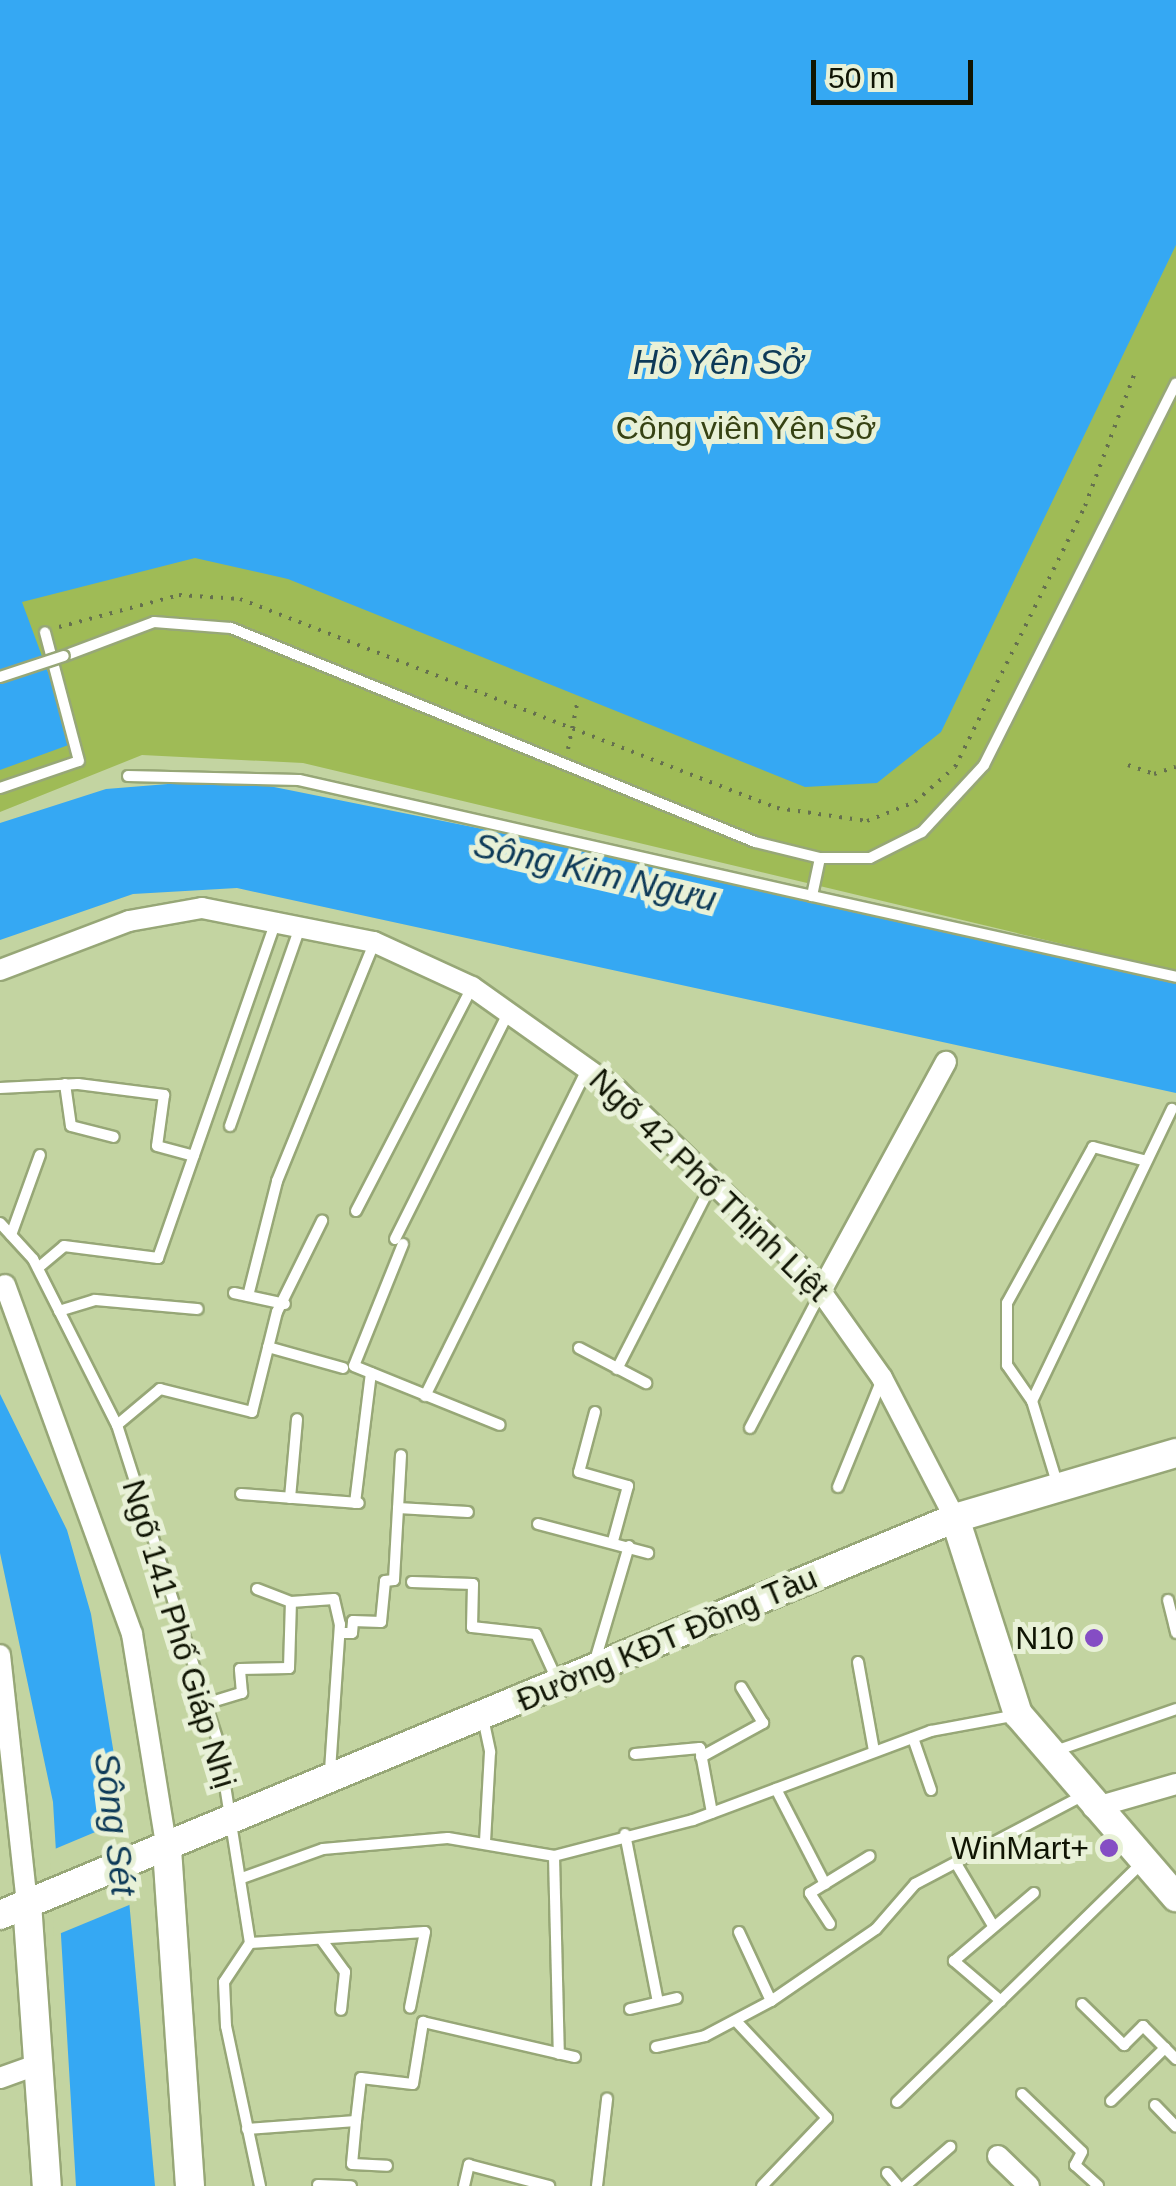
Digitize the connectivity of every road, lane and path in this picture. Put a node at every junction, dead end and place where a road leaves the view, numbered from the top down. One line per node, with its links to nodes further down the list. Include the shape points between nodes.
1 (1135, 372): 6 (path, via 1084,506 955,767 914,802 866,822 828,820)
2 (1176, 384): 12 (lane, via 984,765 896,849)
3 (45, 632): 6 (path, via 179,595 240,600); 11 (lane, via 79,761)
4 (0, 678): 7 (lane, bridge, via 154,622 231,628)
5 (578, 700): 6 (path)
6 (572, 732): 7 (path)
7 (566, 764): 12 (lane, via 755,842)
8 (1128, 765): 9 (path, via 1154,774)
9 (1176, 767)
10 (128, 776): 13 (lane, via 299,780)
11 (0, 788)
12 (820, 858): 13 (lane)
13 (812, 896): 18 (lane)
14 (275, 922): 15 (street, Ngõ 42 Phố Thịnh Liệt); 17 (street, Ngõ 42 Phố Thịnh Liệt, via 202,908 96,931); 29 (lane)
15 (300, 927): 16 (street, Ngõ 42 Phố Thịnh Liệt); 26 (lane)
16 (374, 942): 19 (street, Ngõ 42 Phố Thịnh Liệt); 40 (lane, via 276,1182)
17 (0, 970)
18 (1176, 977)
19 (472, 987): 20 (street, Ngõ 42 Phố Thịnh Liệt); 32 (lane)
20 (510, 1010): 22 (street, Ngõ 42 Phố Thịnh Liệt); 46 (lane, via 399,1241)
21 (946, 1062): 38 (street)
22 (588, 1066): 31 (street, Ngõ 42 Phố Thịnh Liệt); 51 (lane)
23 (65, 1084): 24 (lane); 27 (lane, via 70,1126); 29 (lane, via 164,1095 157,1146)
24 (0, 1088)
25 (1172, 1109): 30 (lane)
26 (230, 1126)
27 (114, 1137)
28 (40, 1154): 35 (lane)
29 (194, 1156): 36 (lane, via 158,1258 64,1246)
30 (1143, 1160): 52 (lane); 52 (lane, via 1093,1147 1008,1303 1007,1365)
31 (714, 1181): 38 (street, Ngõ 42 Phố Thịnh Liệt); 47 (lane)
32 (356, 1210)
33 (322, 1221): 41 (lane)
34 (0, 1223): 35 (lane, Ngõ 141 Phố Giáp Nhị)
35 (11, 1235): 36 (lane, Ngõ 141 Phố Giáp Nhị)
36 (38, 1268): 43 (lane, Ngõ 141 Phố Giáp Nhị)
37 (5, 1285): 100 (street, Ngõ 141 Phố Giáp Nhị, via 132,1634)
38 (822, 1291): 49 (street, Ngõ 42 Phố Thịnh Liệt); 57 (lane)
39 (234, 1293): 40 (lane)
40 (248, 1296): 41 (lane)
41 (284, 1304): 44 (lane)
42 (198, 1309): 43 (lane, via 96,1300)
43 (59, 1311): 55 (lane, Ngõ 141 Phố Giáp Nhị)
44 (268, 1347): 46 (lane); 55 (lane, via 252,1412 160,1388)
45 (579, 1348): 47 (lane)
46 (348, 1367): 48 (lane)
47 (617, 1368): 50 (lane)
48 (371, 1373): 51 (lane); 63 (lane, via 358,1503)
49 (882, 1378): 60 (lane); 66 (street, Ngõ 42 Phố Thịnh Liệt)
50 (646, 1384)
51 (426, 1396): 56 (lane)
52 (1032, 1400): 61 (lane)
53 (595, 1412): 68 (lane, via 580,1472 628,1486)
54 (297, 1419): 63 (lane)
55 (117, 1425): 82 (lane, Ngõ 141 Phố Giáp Nhị)
56 (500, 1425)
57 (750, 1428)
58 (1176, 1453): 61 (main road, Đường KĐT Đồng Tàu)
59 (401, 1455): 64 (lane)
60 (838, 1487)
61 (1058, 1487): 66 (main road, Đường KĐT Đồng Tàu)
62 (241, 1494): 63 (lane)
63 (290, 1498)
64 (398, 1508): 65 (lane); 75 (lane, via 381,1622 353,1620 352,1633)
65 (468, 1512)
66 (955, 1518): 79 (main road, Đường KĐT Đồng Tàu); 84 (main road, Ngõ 42 Phố Thịnh Liệt)
67 (538, 1524): 68 (lane)
68 (614, 1541): 69 (lane)
69 (629, 1546): 70 (lane); 79 (lane)
70 (648, 1553)
71 (412, 1582): 80 (lane, via 473,1584 472,1627 536,1634)
72 (256, 1590): 74 (lane)
73 (1168, 1600): 76 (lane)
74 (291, 1602): 75 (lane, via 334,1599); 82 (lane, via 289,1668 240,1669 242,1693)
75 (340, 1629): 91 (lane)
76 (1176, 1633)
77 (0, 1656): 109 (street)
78 (858, 1662): 87 (lane)
79 (592, 1669): 80 (main road, Đường KĐT Đồng Tàu)
80 (559, 1683): 85 (main road, Đường KĐT Đồng Tàu)
81 (741, 1686): 90 (lane, via 763,1724)
82 (205, 1704): 97 (lane, Ngõ 141 Phố Giáp Nhị)
83 (1176, 1709): 88 (lane)
84 (1018, 1714): 86 (lane); 88 (main road, Ngõ 42 Phố Thịnh Liệt)
85 (482, 1717): 91 (main road, Đường KĐT Đồng Tàu); 99 (lane, via 490,1752)
86 (912, 1738): 87 (lane); 94 (lane)
87 (874, 1751): 93 (lane)
88 (1049, 1753): 95 (main road, Ngõ 42 Phố Thịnh Liệt)
89 (635, 1754): 90 (lane, via 700,1748)
90 (701, 1757): 96 (lane)
91 (330, 1781): 97 (main road, Đường KĐT Đồng Tàu)
92 (1176, 1784): 95 (street)
93 (776, 1789): 96 (lane); 106 (lane)
94 (932, 1790)
95 (1088, 1802): 103 (main road, Ngõ 42 Phố Thịnh Liệt); 104 (lane)
96 (712, 1813): 98 (lane)
97 (234, 1821): 100 (main road, Đường KĐT Đồng Tàu); 105 (lane, Ngõ 141 Phố Giáp Nhị)
98 (624, 1834): 101 (lane); 119 (lane)
99 (484, 1841): 101 (lane); 105 (lane, via 323,1849)
100 (166, 1849): 109 (main road, Đường KĐT Đồng Tàu); 146 (main road)
101 (554, 1856): 127 (lane)
102 (870, 1856): 106 (lane)
103 (1142, 1862): 108 (main road, Ngõ 42 Phố Thịnh Liệt); 118 (lane)
104 (957, 1865): 112 (lane); 117 (lane, via 916,1884 876,1929)
105 (242, 1878): 115 (lane, Ngõ 141 Phố Giáp Nhị)
106 (825, 1884): 111 (lane, via 810,1893)
107 (1034, 1893): 112 (lane)
108 (1176, 1898)
109 (34, 1900): 110 (main road); 130 (main road)
110 (0, 1915)
111 (830, 1924)
112 (992, 1924): 118 (lane, via 954,1961)
113 (739, 1932): 117 (lane)
114 (321, 1939): 115 (lane); 121 (lane, via 425,1932); 123 (lane, via 344,1972)
115 (250, 1943): 139 (lane, via 224,1982)
116 (677, 1998): 119 (lane)
117 (771, 2001): 124 (lane)
118 (1001, 2001): 135 (lane)
119 (658, 2002): 122 (lane)
120 (1082, 2004): 126 (lane, via 1124,2045 1143,2026)
121 (410, 2008)
122 (630, 2008)
123 (342, 2010)
124 (736, 2022): 125 (lane); 152 (lane, via 827,2118)
125 (656, 2047)
126 (1165, 2048): 129 (lane); 134 (lane)
127 (559, 2054): 128 (lane); 137 (lane, via 423,2022 414,2084 360,2078)
128 (575, 2057)
129 (1176, 2059)
130 (39, 2064): 131 (street); 145 (main road)
131 (0, 2078)
132 (1022, 2094): 155 (lane, via 1082,2152 1075,2165)
133 (608, 2100): 151 (lane)
134 (1111, 2100)
135 (898, 2102)
136 (1155, 2105): 138 (lane)
137 (356, 2121): 139 (lane); 142 (lane, via 352,2164)
138 (1176, 2127)
139 (247, 2129): 147 (lane)
140 (950, 2146): 153 (lane)
141 (998, 2156): 154 (street)
142 (388, 2166)
143 (887, 2173): 153 (lane)
144 (318, 2185): 148 (lane)
145 (48, 2186)
146 (190, 2186)
147 (260, 2186)
148 (351, 2186)
149 (464, 2186): 150 (lane, via 469,2165)
150 (549, 2186)
151 (596, 2186)
152 (762, 2186)
153 (902, 2186)
154 (1029, 2186)
155 (1098, 2186)

